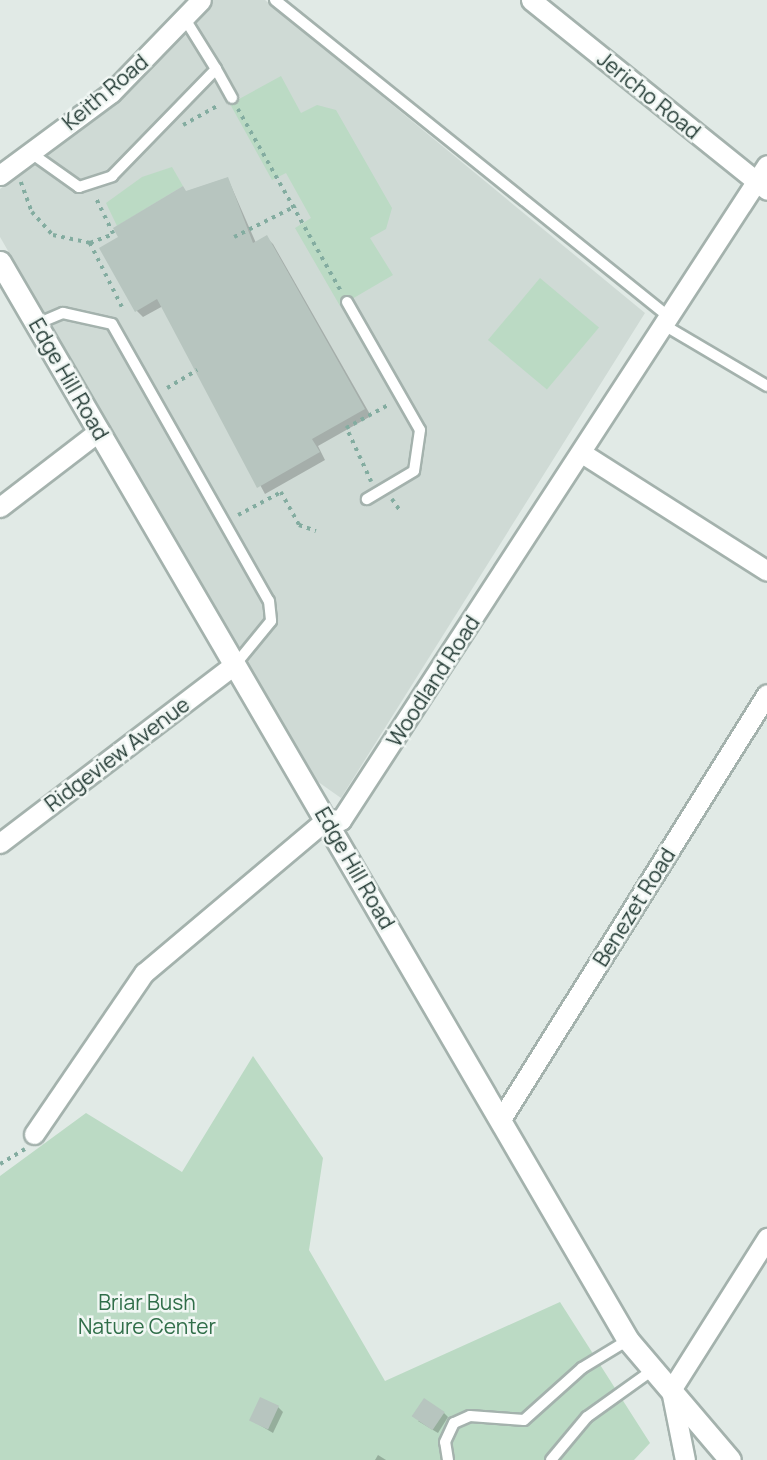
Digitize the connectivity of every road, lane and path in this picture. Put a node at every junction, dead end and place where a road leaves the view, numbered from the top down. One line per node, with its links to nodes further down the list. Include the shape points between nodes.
1 (201, 0): 4 (street, Keith Road)
2 (275, 0): 19 (lane)
3 (531, 0): 10 (street, Jericho Road)
4 (185, 19): 5 (lane); 8 (street, Keith Road, via 111,93)
5 (216, 69): 6 (lane); 8 (lane, via 112,176 79,187)
6 (232, 98): 7 (path); 13 (path)
7 (178, 128)
8 (31, 152): 9 (street, Keith Road)
9 (0, 175)
10 (763, 179): 19 (street, Woodland Road)
11 (20, 180): 15 (path, via 32,212 53,235)
12 (96, 199): 15 (path, via 113,234)
13 (296, 206): 14 (path); 17 (path)
14 (234, 237)
15 (90, 243): 18 (path)
16 (0, 262): 20 (street, Edge Hill Road)
17 (347, 302): 24 (lane)
18 (122, 307)
19 (666, 321): 22 (lane); 26 (street, Woodland Road)
20 (39, 323): 25 (street, Edge Hill Road); 35 (lane, via 63,313 112,324 270,601 271,621)
21 (197, 370): 23 (path)
22 (767, 386)
23 (167, 387)
24 (401, 397): 27 (path, via 346,428); 29 (lane, via 420,430 421,450 414,471)
25 (99, 431): 30 (street); 35 (street, Edge Hill Road)
26 (582, 453): 34 (street); 37 (street, Woodland Road, via 341,820)
27 (372, 483)
28 (391, 497): 31 (path)
29 (367, 499)
30 (0, 507)
31 (401, 512)
32 (238, 515): 33 (path, via 281,492 299,525)
33 (316, 531)
34 (767, 571)
35 (234, 665): 37 (street, Edge Hill Road); 38 (street, Ridgeview Avenue)
36 (767, 694): 39 (street, Benezet Road)
37 (327, 819): 39 (street, Edge Hill Road); 40 (street, Woodland Road, via 144,973)
38 (0, 843)
39 (501, 1119): 43 (street, Edge Hill Road)
40 (34, 1135): 41 (path, via 23,1152)
41 (0, 1164)
42 (767, 1238): 45 (street)
43 (628, 1340): 44 (street, Edge Hill Road); 46 (lane, via 582,1368 524,1420 470,1416 454,1423 445,1442)
44 (654, 1369): 45 (street, Edge Hill Road); 47 (lane, via 587,1418)
45 (671, 1390): 48 (street); 49 (street, Edge Hill Road)
46 (448, 1460)
47 (551, 1460)
48 (685, 1460)
49 (730, 1460)

